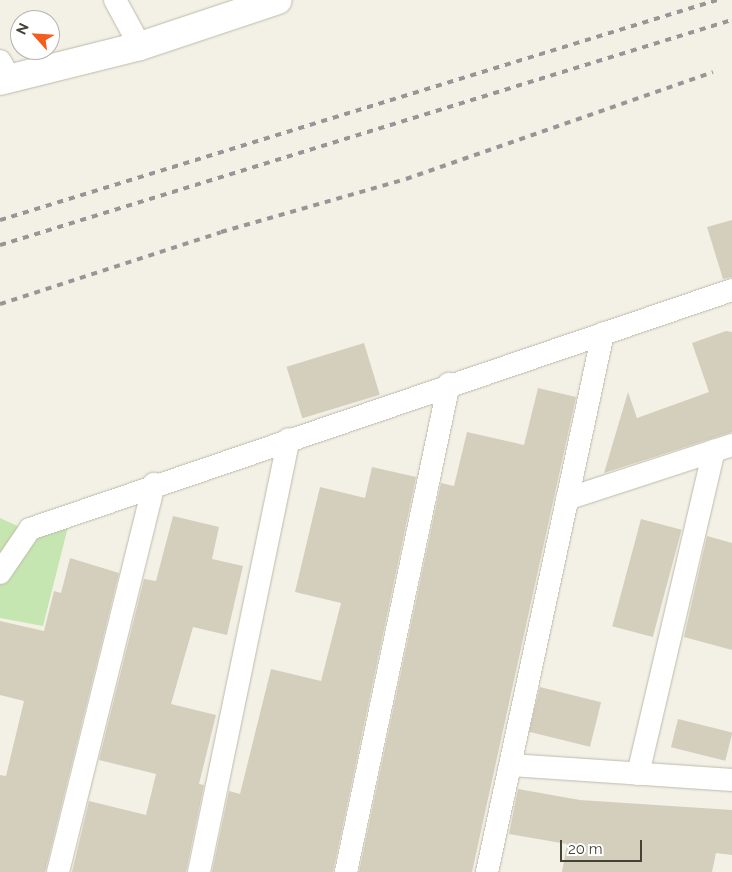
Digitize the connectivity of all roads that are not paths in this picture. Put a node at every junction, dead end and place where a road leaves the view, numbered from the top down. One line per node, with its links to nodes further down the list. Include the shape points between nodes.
1 (115, 0): 3 (street)
2 (263, 2): 3 (street)
3 (140, 46): 4 (street)
4 (3, 74)
5 (732, 290): 6 (street)
6 (603, 333): 7 (street); 11 (street)
7 (449, 384): 8 (street); 18 (street)
8 (289, 439): 10 (street); 17 (street)
9 (723, 448): 11 (street); 14 (street)
10 (154, 484): 12 (street, via 30,529); 16 (street)
11 (567, 499): 13 (street)
12 (0, 573)
13 (511, 765): 14 (street); 19 (street)
14 (638, 774): 15 (street)
15 (732, 780)
16 (58, 872)
17 (200, 872)
18 (346, 872)
19 (487, 872)

